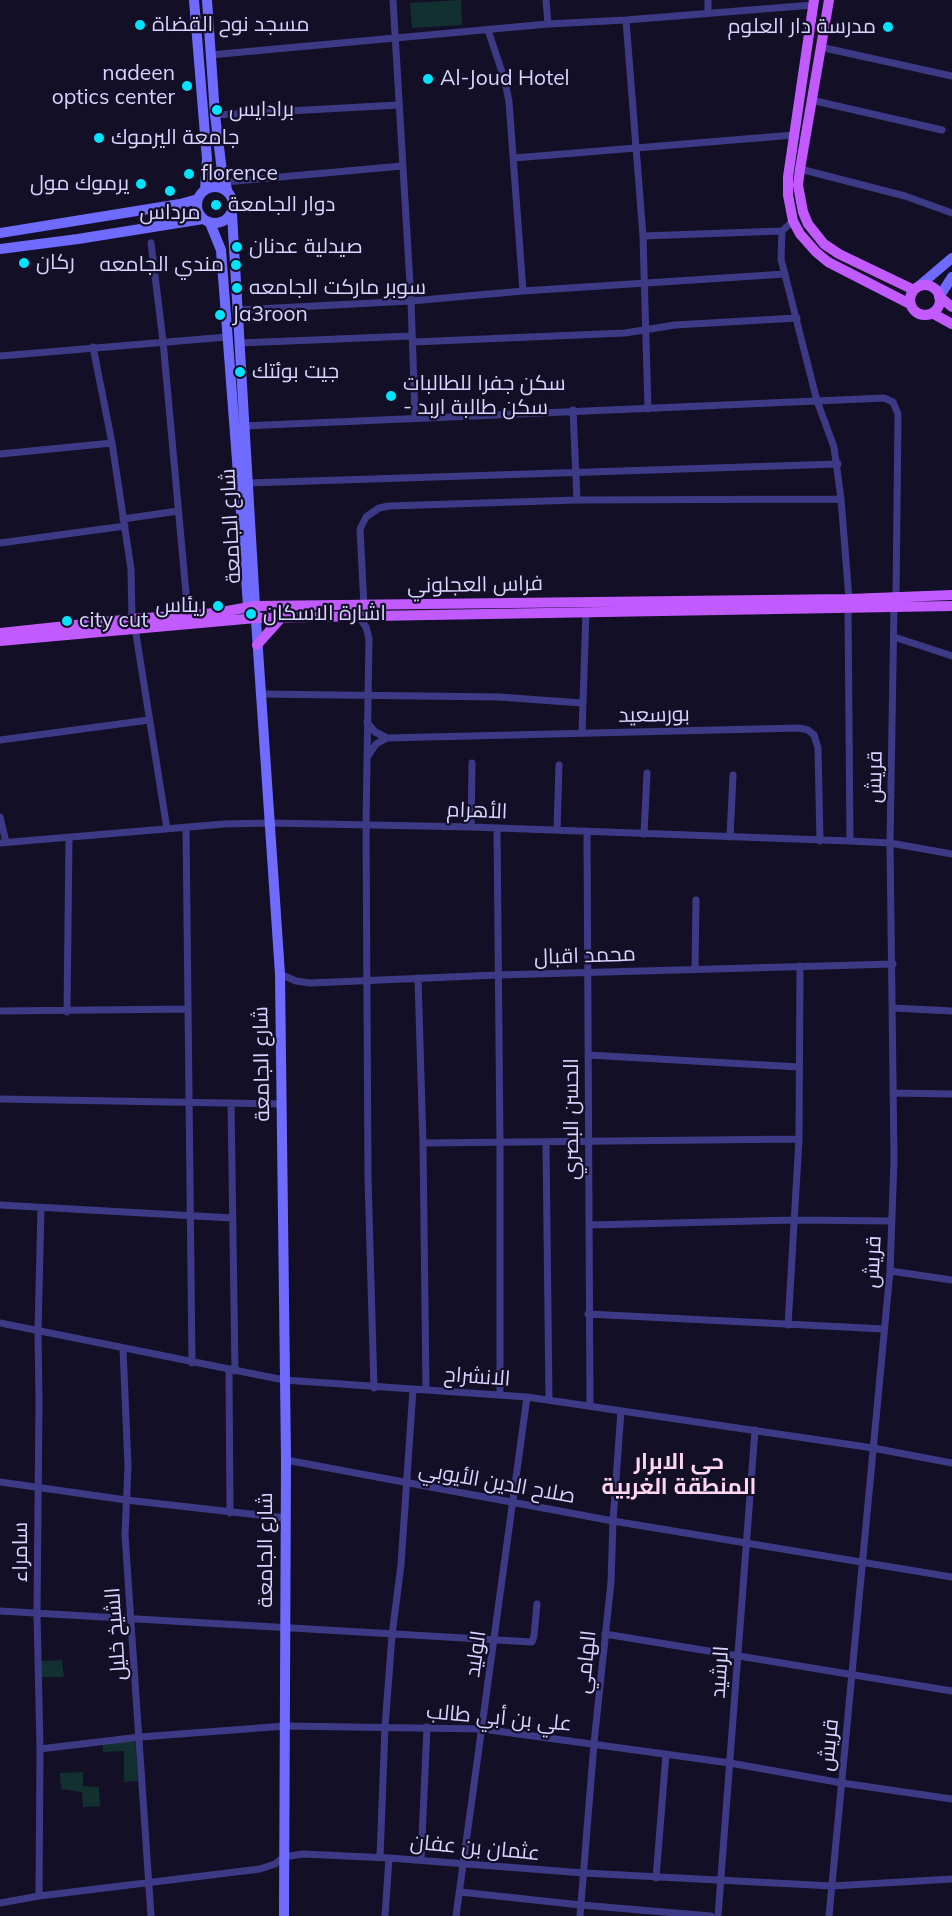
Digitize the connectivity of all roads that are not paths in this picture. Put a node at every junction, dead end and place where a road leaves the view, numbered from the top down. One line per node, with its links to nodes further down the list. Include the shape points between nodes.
1 (194, 0): 26 (main road, via 205,122 207,176)
2 (207, 0): 14 (main road)
3 (393, 0): 12 (street)
4 (546, 0): 10 (street)
5 (708, 0): 8 (street)
6 (829, 0): 13 (main road)
7 (814, 2): 8 (street); 20 (main road)
8 (708, 12): 9 (street)
9 (627, 20): 10 (street); 21 (street)
10 (548, 24): 11 (street)
11 (488, 30): 12 (street); 22 (street, via 509,102)
12 (395, 38): 14 (street); 17 (street)
13 (820, 47): 15 (street); 16 (main road)
14 (210, 55): 18 (main road)
15 (952, 76)
16 (811, 100): 19 (street); 24 (main road)
17 (398, 105): 18 (street); 23 (street)
18 (215, 115): 25 (main road)
19 (942, 130)
20 (794, 135): 21 (street); 30 (main road, via 788,177)
21 (638, 147): 22 (street); 33 (street)
22 (514, 158): 42 (street)
23 (402, 166): 25 (street); 45 (street)
24 (800, 169): 28 (street, via 905,196); 40 (main road, via 803,212 824,244)
25 (227, 187): 26 (main road, via 217,187); 27 (main road)
26 (202, 195): 29 (main road, via 198,210); 32 (main road, via 180,204)
27 (232, 213): 29 (main road, via 225,221); 48 (main road, شارع الجامعة)
28 (952, 213)
29 (207, 221): 35 (main road); 53 (main road, شارع الجامعة, via 221,250)
30 (794, 221): 31 (street); 43 (main road, via 800,234 828,262)
31 (782, 231): 33 (street); 37 (street, via 780,249)
32 (0, 232)
33 (643, 236): 39 (street)
34 (151, 243): 55 (street)
35 (0, 249)
36 (952, 258): 41 (main road)
37 (785, 274): 39 (street); 50 (street)
38 (952, 277): 44 (main road)
39 (645, 282): 42 (street); 52 (street)
40 (897, 282): 41 (main road); 43 (main road)
41 (916, 288): 44 (main road, via 932,287); 46 (main road)
42 (523, 291): 45 (street)
43 (891, 295): 46 (main road)
44 (940, 297): 47 (main road); 49 (main road)
45 (411, 301): 48 (street); 54 (street)
46 (910, 304): 49 (main road, via 917,313)
47 (952, 307)
48 (237, 310): 56 (main road, شارع الجامعة)
49 (932, 313): 51 (main road)
50 (797, 318): 52 (street); 59 (street)
51 (952, 324)
52 (647, 328): 54 (street, via 625,333); 60 (street)
53 (227, 337): 55 (street); 77 (main road, شارع الجامعة)
54 (412, 339): 56 (street); 62 (street)
55 (163, 341): 57 (street); 71 (street)
56 (239, 343): 63 (main road, شارع الجامعة)
57 (93, 347): 58 (street); 64 (street)
58 (0, 356)
59 (817, 401): 60 (street); 66 (street); 75 (street, قريش, via 884,398 893,402 898,420)
60 (648, 409): 61 (street)
61 (573, 410): 62 (street); 67 (street)
62 (415, 417): 63 (street)
63 (244, 426): 68 (main road, شارع الجامعة)
64 (112, 443): 65 (street); 72 (street)
65 (0, 454)
66 (837, 464): 67 (street); 69 (street)
67 (576, 472): 68 (street); 70 (street)
68 (248, 483): 77 (main road, شارع الجامعة)
69 (841, 499): 70 (street); 76 (street)
70 (577, 500): 78 (street, via 379,508 366,517 360,529)
71 (178, 511): 72 (street); 81 (street)
72 (124, 523): 73 (street); 85 (street)
73 (0, 543)
74 (952, 595): 75 (main road, فراس العجلوني)
75 (895, 602): 76 (main road, فراس العجلوني); 79 (main road, فراس العجلوني); 87 (street, قريش)
76 (848, 604): 78 (main road, فراس العجلوني); 80 (main road, فراس العجلوني); 117 (street)
77 (251, 606): 78 (main road, فراس العجلوني); 81 (main road, فراس العجلوني); 84 (main road, شارع الجامعة)
78 (364, 606)
79 (952, 606)
80 (586, 611): 83 (main road, فراس العجلوني); 93 (street)
81 (188, 615): 85 (main road, فراس العجلوني)
82 (282, 617): 83 (main road, فراس العجلوني); 84 (main road, فراس العجلوني); 89 (main road)
83 (359, 617): 92 (street, via 369,639)
84 (253, 618): 85 (main road, فراس العجلوني); 89 (main road, شارع الجامعة)
85 (133, 623): 86 (main road, فراس العجلوني); 88 (main road, فراس العجلوني); 94 (street)
86 (0, 633)
87 (894, 637): 90 (street); 119 (street, قريش)
88 (0, 641)
89 (257, 645): 91 (main road, شارع الجامعة)
90 (952, 656)
91 (261, 694): 92 (street); 105 (main road, شارع الجامعة)
92 (369, 696): 93 (street, via 499,697); 95 (street)
93 (582, 703): 96 (street)
94 (149, 720): 98 (street); 110 (street)
95 (367, 722): 97 (street); 99 (street)
96 (582, 733): 97 (street, بورسعيد); 116 (street, بورسعيد, via 808,730 818,748)
97 (387, 738): 99 (street, via 372,748)
98 (0, 740)
99 (366, 759): 106 (street)
100 (472, 763): 108 (street)
101 (559, 765): 111 (street)
102 (647, 773): 113 (street)
103 (733, 775): 114 (street)
104 (0, 817): 118 (street)
105 (271, 823): 106 (street, الأهرام); 107 (street, الأهرام); 126 (main road, شارع الجامعة)
106 (366, 824): 108 (street, الأهرام); 129 (street)
107 (186, 827): 110 (street, الأهرام); 131 (street)
108 (471, 827): 109 (street, الأهرام)
109 (497, 828): 111 (street, الأهرام); 127 (street)
110 (166, 829): 115 (street, الأهرام)
111 (557, 830): 112 (street, الأهرام)
112 (587, 831): 113 (street, الأهرام); 125 (street, الحسن البصري)
113 (644, 834): 114 (street, الأهرام)
114 (730, 837): 116 (street, الأهرام)
115 (69, 838): 118 (street, الأهرام); 134 (street)
116 (820, 841): 117 (street, الأهرام)
117 (850, 841): 119 (street, الأهرام)
118 (3, 842)
119 (890, 843): 120 (street, الأهرام); 122 (street, قريش)
120 (952, 854)
121 (696, 900): 124 (street)
122 (893, 964): 123 (street, محمد اقبال); 130 (street, قريش)
123 (800, 966): 124 (street, محمد اقبال); 136 (street)
124 (695, 969): 125 (street, محمد اقبال)
125 (587, 972): 127 (street, محمد اقبال); 135 (street, الحسن البصري)
126 (280, 974): 129 (street, محمد اقبال, via 310,983); 142 (main road, شارع الجامعة)
127 (498, 975): 128 (street, محمد اقبال); 147 (street)
128 (418, 978): 129 (street, محمد اقبال); 145 (street)
129 (368, 981): 166 (street)
130 (893, 1008): 133 (street); 137 (street, قريش)
131 (188, 1009): 134 (street); 141 (street)
132 (0, 1011): 134 (street)
133 (952, 1011)
134 (67, 1012)
135 (588, 1055): 136 (street); 144 (street, الحسن البصري)
136 (799, 1067): 143 (street)
137 (894, 1093): 138 (street); 153 (street, قريش)
138 (952, 1094)
139 (0, 1099): 141 (street)
140 (231, 1102): 141 (street); 142 (street); 151 (street)
141 (189, 1103): 150 (street)
142 (282, 1104): 165 (main road, شارع الجامعة)
143 (799, 1139): 144 (street); 152 (street)
144 (588, 1142): 146 (street); 154 (street, الحسن البصري)
145 (423, 1143): 147 (street); 168 (street)
146 (546, 1143): 147 (street); 171 (street)
147 (500, 1144): 169 (street)
148 (0, 1205): 149 (street)
149 (41, 1208): 150 (street); 161 (street, سامراء)
150 (189, 1216): 151 (street); 163 (street)
151 (232, 1218): 164 (street)
152 (795, 1220): 153 (street); 154 (street); 159 (street)
153 (891, 1221): 155 (street, قريش)
154 (589, 1225): 157 (street, الحسن البصري)
155 (890, 1272): 156 (street); 160 (street, قريش)
156 (952, 1280)
157 (588, 1314): 159 (street); 172 (street, الحسن البصري)
158 (0, 1323): 161 (street, الانشراح)
159 (788, 1325): 160 (street)
160 (884, 1329): 175 (street, قريش)
161 (38, 1331): 162 (street, الانشراح); 180 (street, سامراء)
162 (123, 1349): 163 (street, الانشراح); 181 (street, الشيخ خليل)
163 (192, 1363): 164 (street, الانشراح)
164 (232, 1370): 165 (street, الانشراح); 183 (street)
165 (284, 1380): 166 (street, الانشراح); 176 (main road, شارع الجامعة)
166 (374, 1388): 167 (street, الانشراح)
167 (414, 1389): 168 (street, الانشراح); 179 (street)
168 (426, 1389): 169 (street, الانشراح)
169 (500, 1395): 170 (street, الانشراح)
170 (527, 1397): 171 (street, الانشراح); 182 (street, الوليد)
171 (549, 1400): 172 (street, الانشراح)
172 (590, 1406): 173 (street, الانشراح)
173 (621, 1411): 174 (street, الانشراح); 185 (street, الهامي)
174 (756, 1430): 175 (street, الانشراح); 186 (street, الرشيد)
175 (873, 1448): 177 (street, الانشراح); 187 (street, قريش)
176 (286, 1460): 179 (street, صلاح الدين الأيوبي); 184 (main road, شارع الجامعة)
177 (952, 1463)
178 (0, 1482): 180 (street)
179 (406, 1483): 182 (street, صلاح الدين الأيوبي); 195 (street)
180 (38, 1488): 181 (street); 191 (street, سامراء)
181 (126, 1500): 183 (street); 192 (street, الشيخ خليل)
182 (513, 1503): 185 (street, صلاح الدين الأيوبي); 196 (street, الوليد)
183 (230, 1513): 184 (street)
184 (286, 1518): 193 (main road, شارع الجامعة)
185 (613, 1521): 186 (street, صلاح الدين الأيوبي); 194 (street, الهامي)
186 (747, 1543): 187 (street, صلاح الدين الأيوبي); 197 (street, الرشيد)
187 (864, 1562): 188 (street, صلاح الدين الأيوبي); 198 (street, قريش)
188 (952, 1577)
189 (537, 1604): 196 (street, via 532,1642)
190 (0, 1611): 191 (street)
191 (37, 1613): 192 (street); 206 (street, سامراء)
192 (132, 1619): 193 (street); 204 (street, الشيخ خليل)
193 (285, 1627): 195 (street); 200 (main road, شارع الجامعة)
194 (605, 1634): 197 (street); 205 (street, الهامي)
195 (392, 1635): 196 (street); 201 (street)
196 (495, 1640): 203 (street, الوليد)
197 (738, 1654): 198 (street); 208 (street, الرشيد)
198 (853, 1674): 199 (street); 209 (street, قريش)
199 (952, 1691)
200 (286, 1726): 201 (street, علي بن أبي طالب); 204 (street, علي بن أبي طالب); 211 (main road, شارع الجامعة)
201 (385, 1727): 202 (street, علي بن أبي طالب); 212 (street)
202 (427, 1727): 203 (street, علي بن أبي طالب); 214 (street)
203 (482, 1729): 205 (street, علي بن أبي طالب); 215 (street, الوليد)
204 (140, 1737): 206 (street, علي بن أبي طالب); 219 (street, الشيخ خليل)
205 (594, 1743): 207 (street, علي بن أبي طالب); 216 (street, الهامي)
206 (40, 1749): 223 (street, سامراء)
207 (666, 1754): 208 (street, علي بن أبي طالب); 217 (street)
208 (730, 1763): 209 (street, علي بن أبي طالب); 220 (street, الرشيد)
209 (842, 1783): 210 (street, علي بن أبي طالب); 221 (street, قريش)
210 (952, 1799)
211 (284, 1857): 212 (street, عثمان بن عفان); 219 (street, عثمان بن عفان, via 260,1869); 227 (main road, شارع الجامعة)
212 (380, 1857): 213 (street, عثمان بن عفان)
213 (389, 1858): 214 (street, عثمان بن عفان); 228 (street)
214 (421, 1860): 215 (street, عثمان بن عفان)
215 (464, 1864): 216 (street, عثمان بن عفان); 222 (street, الوليد)
216 (584, 1874): 217 (street, عثمان بن عفان); 225 (street, الهامي)
217 (656, 1878): 220 (street, عثمان بن عفان)
218 (952, 1879): 221 (street, عثمان بن عفان)
219 (149, 1882): 223 (street, عثمان بن عفان); 226 (street, الشيخ خليل)
220 (720, 1882): 221 (street, عثمان بن عفان); 232 (street, الرشيد)
221 (832, 1886): 233 (street, قريش)
222 (460, 1892): 225 (street); 229 (street, الوليد)
223 (39, 1896): 224 (street, عثمان بن عفان)
224 (0, 1903)
225 (581, 1905): 230 (street, الهامي); 231 (street)
226 (151, 1916)
227 (284, 1916)
228 (385, 1916)
229 (456, 1916)
230 (580, 1916)
231 (711, 1916)
232 (717, 1916)
233 (829, 1916)

